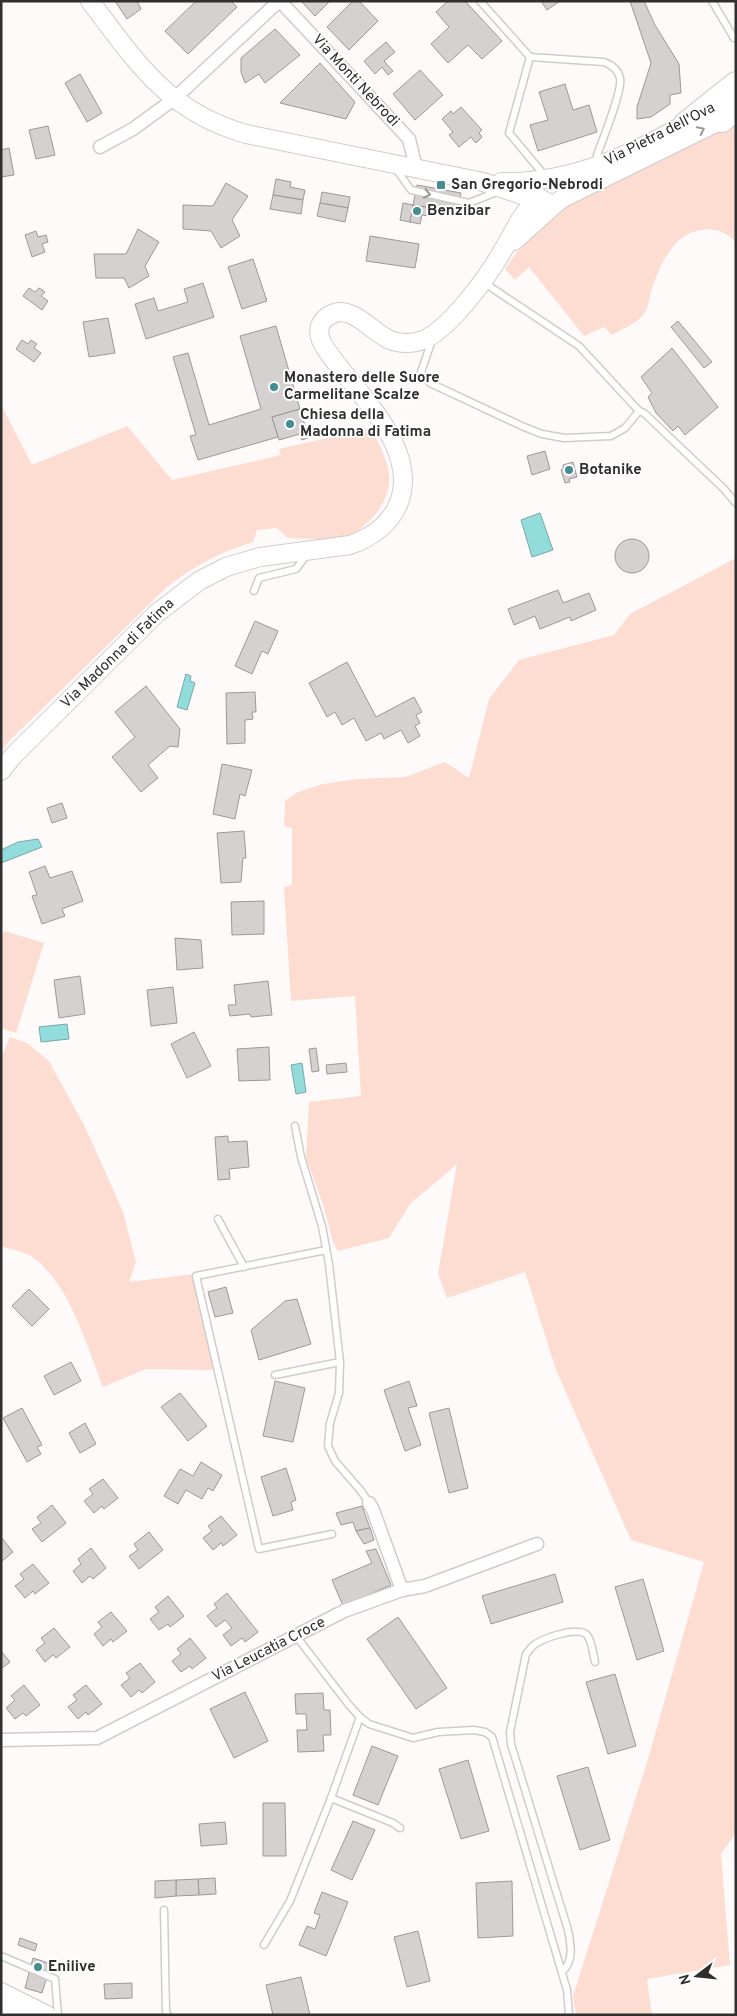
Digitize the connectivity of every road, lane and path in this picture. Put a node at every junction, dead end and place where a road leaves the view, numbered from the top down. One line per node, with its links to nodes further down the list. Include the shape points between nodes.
1 (90, 1): 9 (main road, via 135,60)
2 (280, 1): 9 (street, Via Monti Nebrodi); 15 (street, Via Monti Nebrodi, via 409,139)
3 (480, 1): 6 (lane)
4 (712, 1): 5 (lane)
5 (734, 38)
6 (530, 57): 14 (lane, via 604,62 617,70 621,85 597,155); 16 (lane, via 509,133)
7 (736, 84): 11 (highway)
8 (736, 96): 11 (main road, Via Pietra dell'Ova)
9 (174, 99): 12 (street, Via Monti Nebrodi, via 133,129); 13 (main road, via 223,128)
10 (731, 114): 19 (main road, Via Pietra dell'Ova, one-way to 10)
11 (686, 124): 14 (main road, Via Pietra dell'Ova)
12 (100, 147)
13 (393, 164): 15 (main road); 18 (lane, one-way to 18, via 411,190 470,203)
14 (596, 167): 16 (main road, Via Pietra dell'Ova)
15 (416, 168): 17 (main road)
16 (549, 179): 17 (main road, Via Pietra dell'Ova); 19 (main road, via 563,184 565,188)
17 (483, 182): 18 (main road)
18 (505, 189): 19 (main road)
19 (553, 200): 20 (main road, Via Pietra dell'Ova, via 527,208)
20 (482, 281): 21 (main road, Via Pietra dell'Ova, via 456,314); 22 (lane, via 579,346)
21 (434, 334): 22 (lane, via 421,372 430,383 542,434 579,438 611,436 624,428); 24 (main road, Via Madonna di Fatima, via 417,342 397,342 382,336 355,316 336,313 323,320 320,327 322,341 391,437 402,464 403,481 396,510 373,534 350,545)
22 (639, 411): 23 (lane)
23 (736, 503)
24 (310, 550): 25 (lane, via 296,569 259,578); 26 (main road, Via Madonna di Fatima, via 260,557 226,567 200,581 158,614 95,674)
25 (254, 591)
26 (1, 771)
27 (295, 1126): 29 (lane)
28 (218, 1219): 30 (lane)
29 (326, 1250): 30 (lane); 31 (lane)
30 (244, 1267): 34 (lane, via 196,1276 259,1549)
31 (340, 1362): 32 (lane); 33 (lane, via 339,1393 330,1423 328,1446 335,1461)
32 (275, 1375)
33 (368, 1503): 36 (street)
34 (332, 1534)
35 (537, 1544): 36 (street, Via Leucatia Croce, via 426,1586)
36 (402, 1590): 37 (street, Via Leucatia Croce, via 344,1611)
37 (296, 1636): 39 (lane); 40 (street, Via Leucatia Croce, via 97,1738)
38 (596, 1662): 46 (lane, via 588,1636 582,1632 545,1639 533,1646 526,1654 510,1732 568,1930 571,1948)
39 (360, 1718): 41 (lane); 46 (lane, via 413,1738 438,1732 474,1730 492,1737)
40 (1, 1740)
41 (331, 1798): 42 (lane); 44 (lane, via 290,1901)
42 (400, 1828)
43 (164, 1910): 51 (lane)
44 (264, 1944)
45 (1, 1956): 50 (lane, via 55,1980)
46 (562, 1972): 52 (lane)
47 (2, 1996): 48 (main road); 49 (main road)
48 (20, 2015)
49 (47, 2015)
50 (58, 2015)
51 (168, 2015)
52 (569, 2015)

